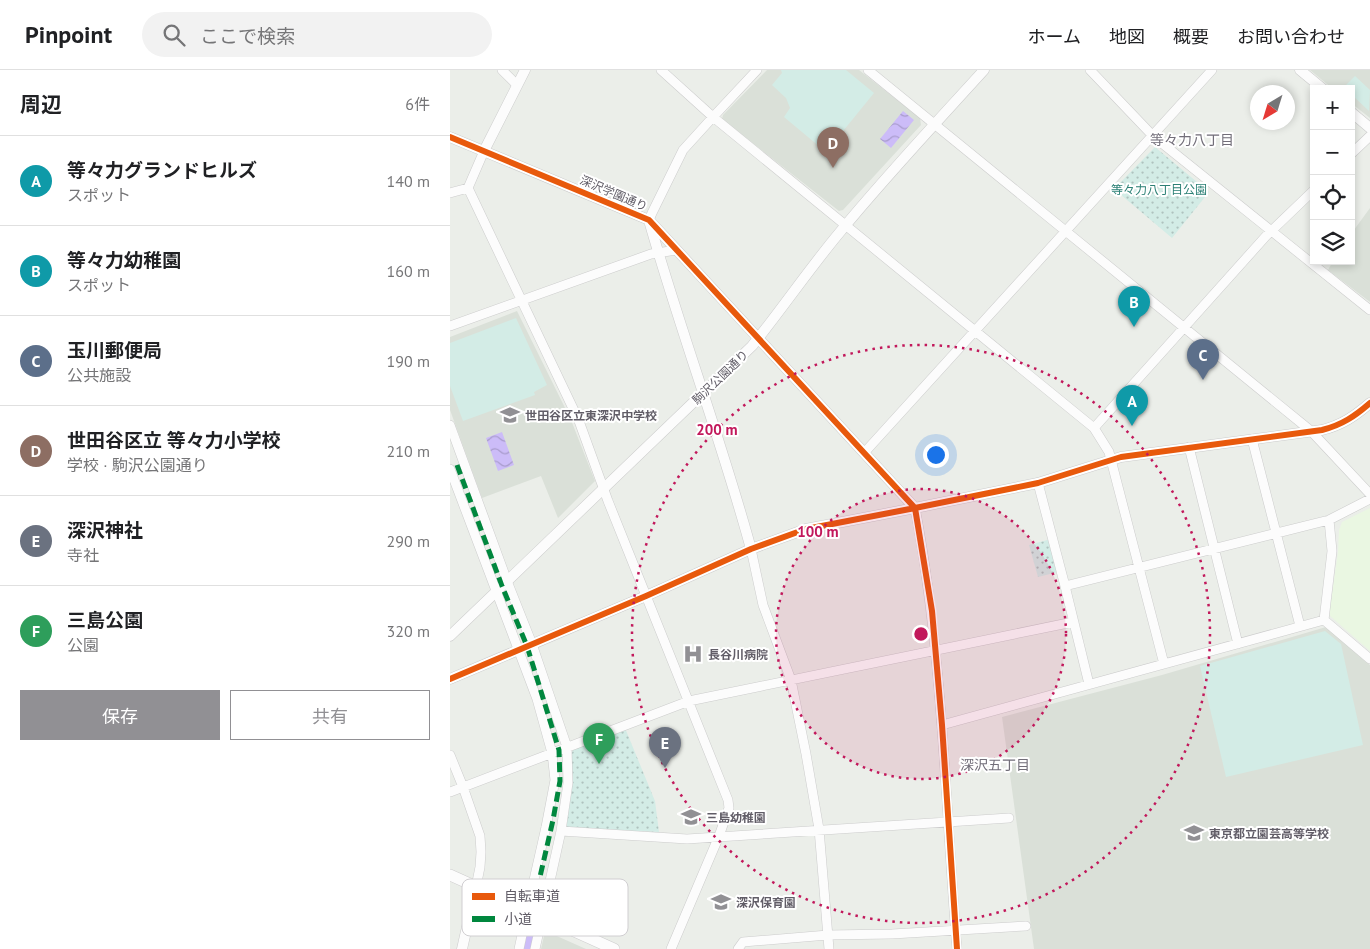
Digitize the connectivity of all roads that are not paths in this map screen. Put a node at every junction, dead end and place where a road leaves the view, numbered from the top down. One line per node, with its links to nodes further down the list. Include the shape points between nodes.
1 (502, 70): 10 (street)
2 (525, 70): 10 (street)
3 (661, 70): 13 (street)
4 (757, 70): 13 (street)
5 (868, 70): 14 (street)
6 (984, 70): 14 (street, 駒沢公園通り)
7 (1090, 70): 16 (street)
8 (1212, 70): 16 (street)
9 (1300, 70): 11 (street)
10 (517, 85): 20 (street)
11 (1318, 85)
12 (1355, 115): 15 (street)
13 (713, 117): 24 (street, via 684,150); 25 (street)
14 (934, 124): 25 (street, 駒沢公園通り); 27 (street)
15 (1370, 128)
16 (1153, 136): 26 (street); 27 (street)
17 (1370, 136): 19 (street)
18 (450, 137): 20 (street, 深沢学園通り)
19 (1355, 150)
20 (484, 151): 21 (street); 24 (street, 深沢学園通り)
21 (468, 188): 22 (street); 30 (street)
22 (450, 193)
23 (1310, 194): 26 (street)
24 (649, 220): 28 (street, 深沢学園通り); 29 (street)
25 (845, 226): 34 (street); 35 (street, 駒沢公園通り)
26 (1271, 231): 31 (street); 33 (street)
27 (1066, 232): 33 (street); 34 (street)
28 (676, 250): 29 (street); 35 (street, 深沢学園通り)
29 (658, 252): 30 (street); 36 (street)
30 (521, 300): 32 (street); 48 (street, via 579,421)
31 (1370, 310)
32 (450, 326)
33 (1184, 328): 39 (street); 40 (street)
34 (974, 332): 39 (street); 43 (street)
35 (758, 338): 36 (street, 駒沢公園通り); 43 (street, 深沢学園通り)
36 (703, 393): 48 (street, 駒沢公園通り); 54 (street)
37 (1370, 403): 40 (street, via 1344,422)
38 (450, 425): 45 (street)
39 (1094, 428): 44 (street)
40 (1311, 431): 41 (street); 49 (street)
41 (1252, 439): 42 (street); 53 (street)
42 (1189, 447): 44 (street); 55 (street)
43 (864, 453): 51 (street, 深沢学園通り)
44 (1111, 459): 47 (street); 56 (street)
45 (464, 462): 46 (street); 57 (street)
46 (450, 468): 59 (street)
47 (1038, 483): 51 (street); 58 (street)
48 (604, 488): 57 (street, 駒沢公園通り); 60 (street)
49 (1370, 494)
50 (1370, 499): 52 (street)
51 (915, 508): 54 (street, via 806,529); 68 (street)
52 (1329, 520): 53 (street); 61 (street, via 1332,551)
53 (1276, 534): 55 (street); 63 (street)
54 (751, 549): 60 (street); 72 (street, via 763,605)
55 (1214, 550): 56 (street); 66 (street)
56 (1140, 568): 58 (street); 70 (street)
57 (507, 581): 59 (street, 駒沢公園通り); 65 (street)
58 (1066, 586): 62 (street)
59 (496, 592): 64 (street, 駒沢公園通り); 67 (street)
60 (646, 596): 65 (street); 74 (street)
61 (1324, 620): 63 (street); 69 (street)
62 (1073, 622): 68 (street); 73 (street)
63 (1300, 626): 66 (street)
64 (450, 636)
65 (532, 644): 67 (street); 76 (street)
66 (1238, 644): 70 (street)
67 (518, 650): 71 (street); 77 (street, via 537,699)
68 (935, 650): 72 (street); 75 (street)
69 (1370, 659)
70 (1164, 664): 73 (street)
71 (450, 679)
72 (791, 680): 74 (street); 83 (street)
73 (1089, 684): 75 (street)
74 (689, 701): 76 (street); 85 (street, via 728,800 729,808)
75 (942, 725): 82 (street)
76 (567, 748): 77 (street); 84 (street, via 568,783)
77 (552, 753): 79 (street); 88 (street, via 555,780)
78 (450, 755): 79 (street)
79 (463, 787): 80 (street); 87 (street, via 480,836)
80 (450, 792)
81 (1008, 818): 82 (street)
82 (948, 822): 83 (street); 92 (street)
83 (819, 829): 85 (street); 93 (street)
84 (561, 831): 85 (street, via 687,839); 89 (street)
85 (719, 836): 102 (street)
86 (450, 875): 90 (main road)
87 (478, 879)
88 (534, 879)
89 (550, 879)
90 (462, 881)
91 (1026, 926): 92 (street)
92 (955, 930): 93 (street); 105 (street)
93 (828, 935): 103 (street, via 743,942); 104 (street)
94 (465, 936): 98 (street)
95 (522, 936): 99 (street)
96 (537, 936): 100 (street)
97 (585, 936): 101 (main road)
98 (462, 949)
99 (519, 949)
100 (535, 949)
101 (614, 949)
102 (671, 949)
103 (738, 949)
104 (829, 949)
105 (957, 949)

